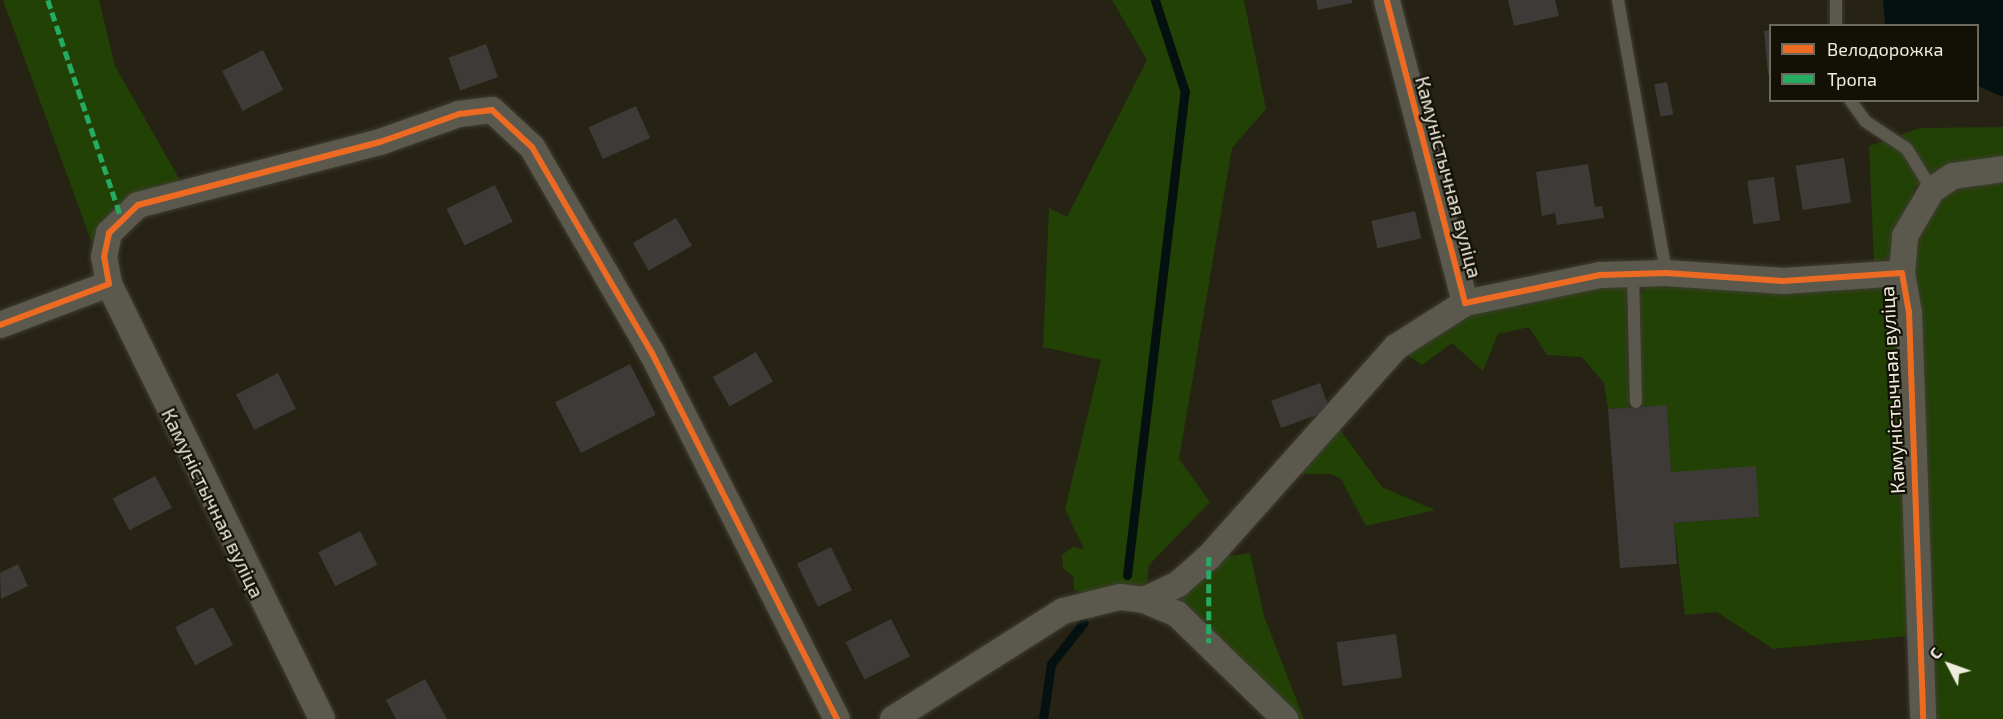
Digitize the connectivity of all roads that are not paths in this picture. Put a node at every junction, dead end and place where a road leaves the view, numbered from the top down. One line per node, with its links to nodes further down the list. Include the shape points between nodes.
1 (1618, 0): 8 (lane)
2 (1836, 0): 4 (lane)
3 (1387, 1): 12 (street, Камуністычная вуліца)
4 (1836, 24)
5 (1851, 102): 7 (lane, via 1865,121 1907,149)
6 (2003, 169): 7 (street, via 1953,176)
7 (1932, 190): 9 (street, via 1905,236)
8 (1666, 273): 9 (street, Камуністычная вуліца, via 1784,281); 10 (street, Камуністычная вуліца)
9 (1902, 273): 20 (street, Камуністычная вуліца, via 1909,312)
10 (1633, 274): 12 (street, Камуністычная вуліца); 14 (lane)
11 (109, 284): 13 (street); 16 (street, Камуністычная вуліца); 17 (street, Камуністычная вуліца, via 104,257 109,233 138,206 316,160 469,112 492,110 504,116 532,147 652,353)
12 (1465, 303): 15 (street, via 1396,347 1209,557 1178,584)
13 (0, 325)
14 (1636, 402)
15 (1144, 600): 18 (street, via 1120,597 1063,611); 19 (street, via 1178,614)
16 (322, 719)
17 (837, 719)
18 (893, 719)
19 (1285, 719)
20 (1923, 719)

